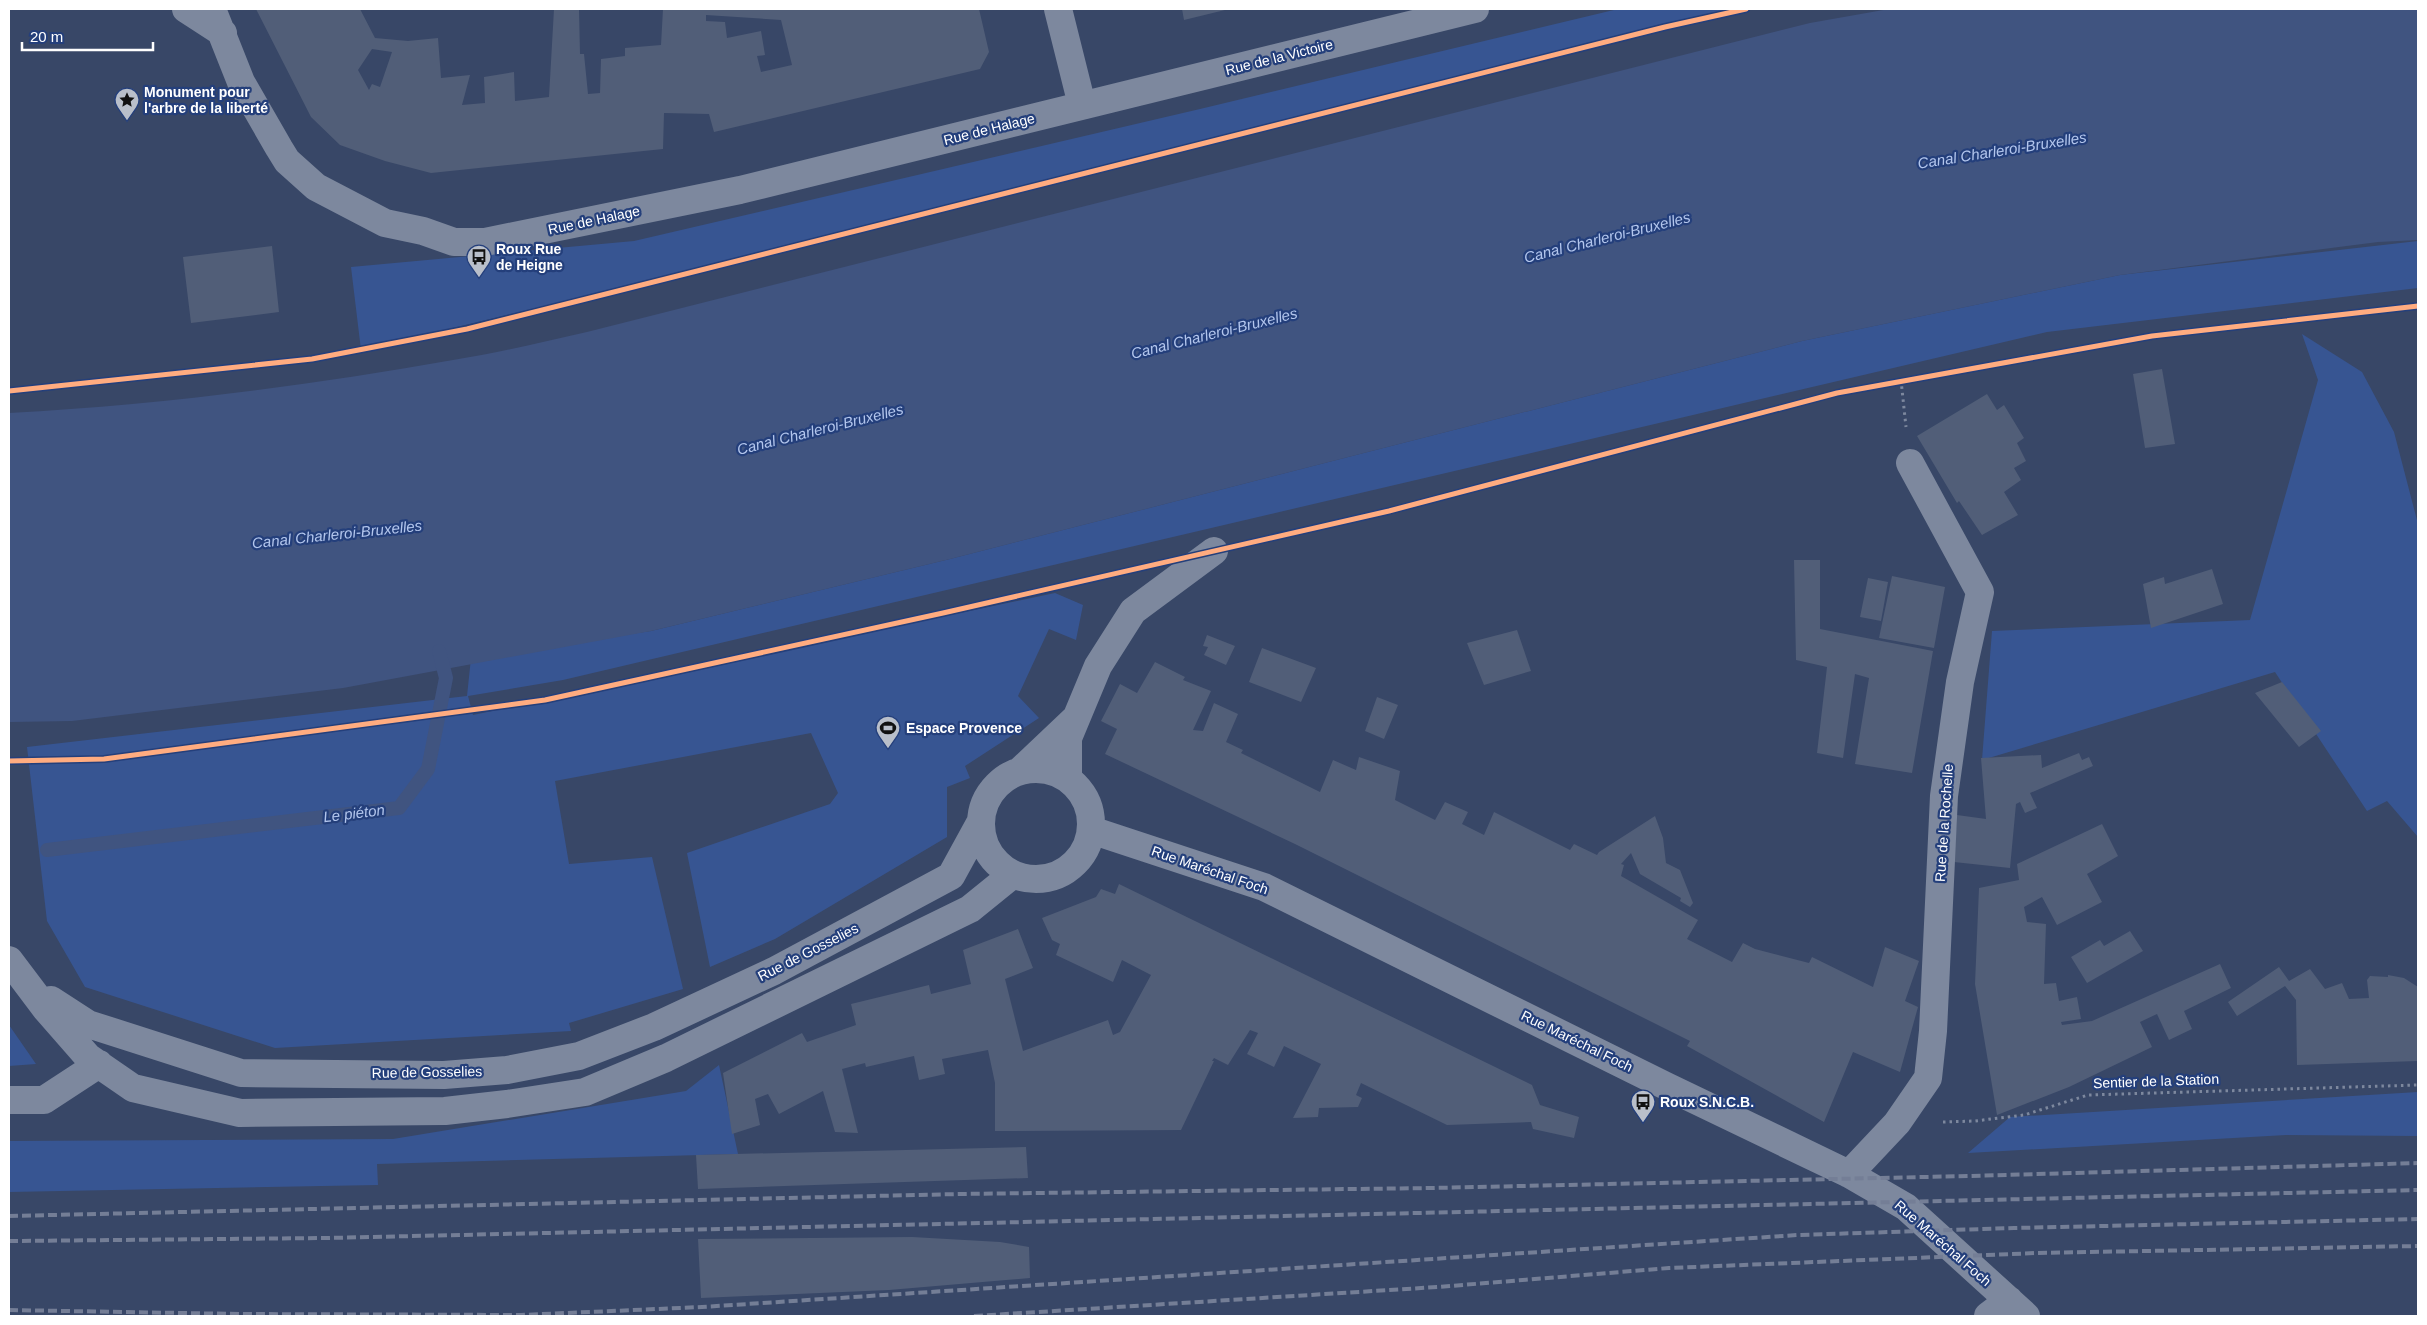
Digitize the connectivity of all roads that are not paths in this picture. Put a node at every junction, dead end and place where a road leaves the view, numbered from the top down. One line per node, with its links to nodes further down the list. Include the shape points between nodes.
1 (186, 9): 5 (street)
2 (212, 9): 5 (street, Rue de Halage)
3 (1058, 9): 6 (street)
4 (1475, 9): 6 (street, Rue de la Victoire)
5 (223, 33): 6 (street, Rue de Halage, via 242,82 287,161 316,187 385,223 454,242 485,242 740,190)
6 (1082, 106)
7 (1910, 463): 19 (street, Rue de la Rochelle, via 1980,592 1960,682 1944,796 1928,1078 1897,1123)
8 (1214, 551): 9 (street, via 1133,611 1098,666)
9 (1076, 718): 10 (street); 11 (street, via 1068,738)
10 (1020, 771): 11 (street, via 1037,768); 12 (street, via 1004,778 992,790 983,806)
11 (1068, 778): 13 (street, via 1086,801 1091,815)
12 (980, 823): 14 (street, via 982,839 989,853); 16 (street, Rue de Gosselies, via 951,876 774,971 654,1027 579,1056 507,1070 444,1075 241,1073 88,1024)
13 (1091, 830): 14 (street, via 1087,847 1077,862 1063,873 1047,879 1029,880); 19 (street, Rue Maréchal Foch, via 1264,887)
14 (1012, 875): 17 (street, Rue de Gosselies, via 970,909 675,1054 585,1092 444,1111 240,1113 132,1088)
15 (9, 960): 16 (street, Rue de Gosselies)
16 (29, 986): 17 (street, Rue de Gosselies)
17 (94, 1061): 18 (street, via 44,1100)
18 (9, 1100)
19 (1849, 1174): 20 (street, Rue Maréchal Foch, via 1906,1207)
20 (2007, 1311)

